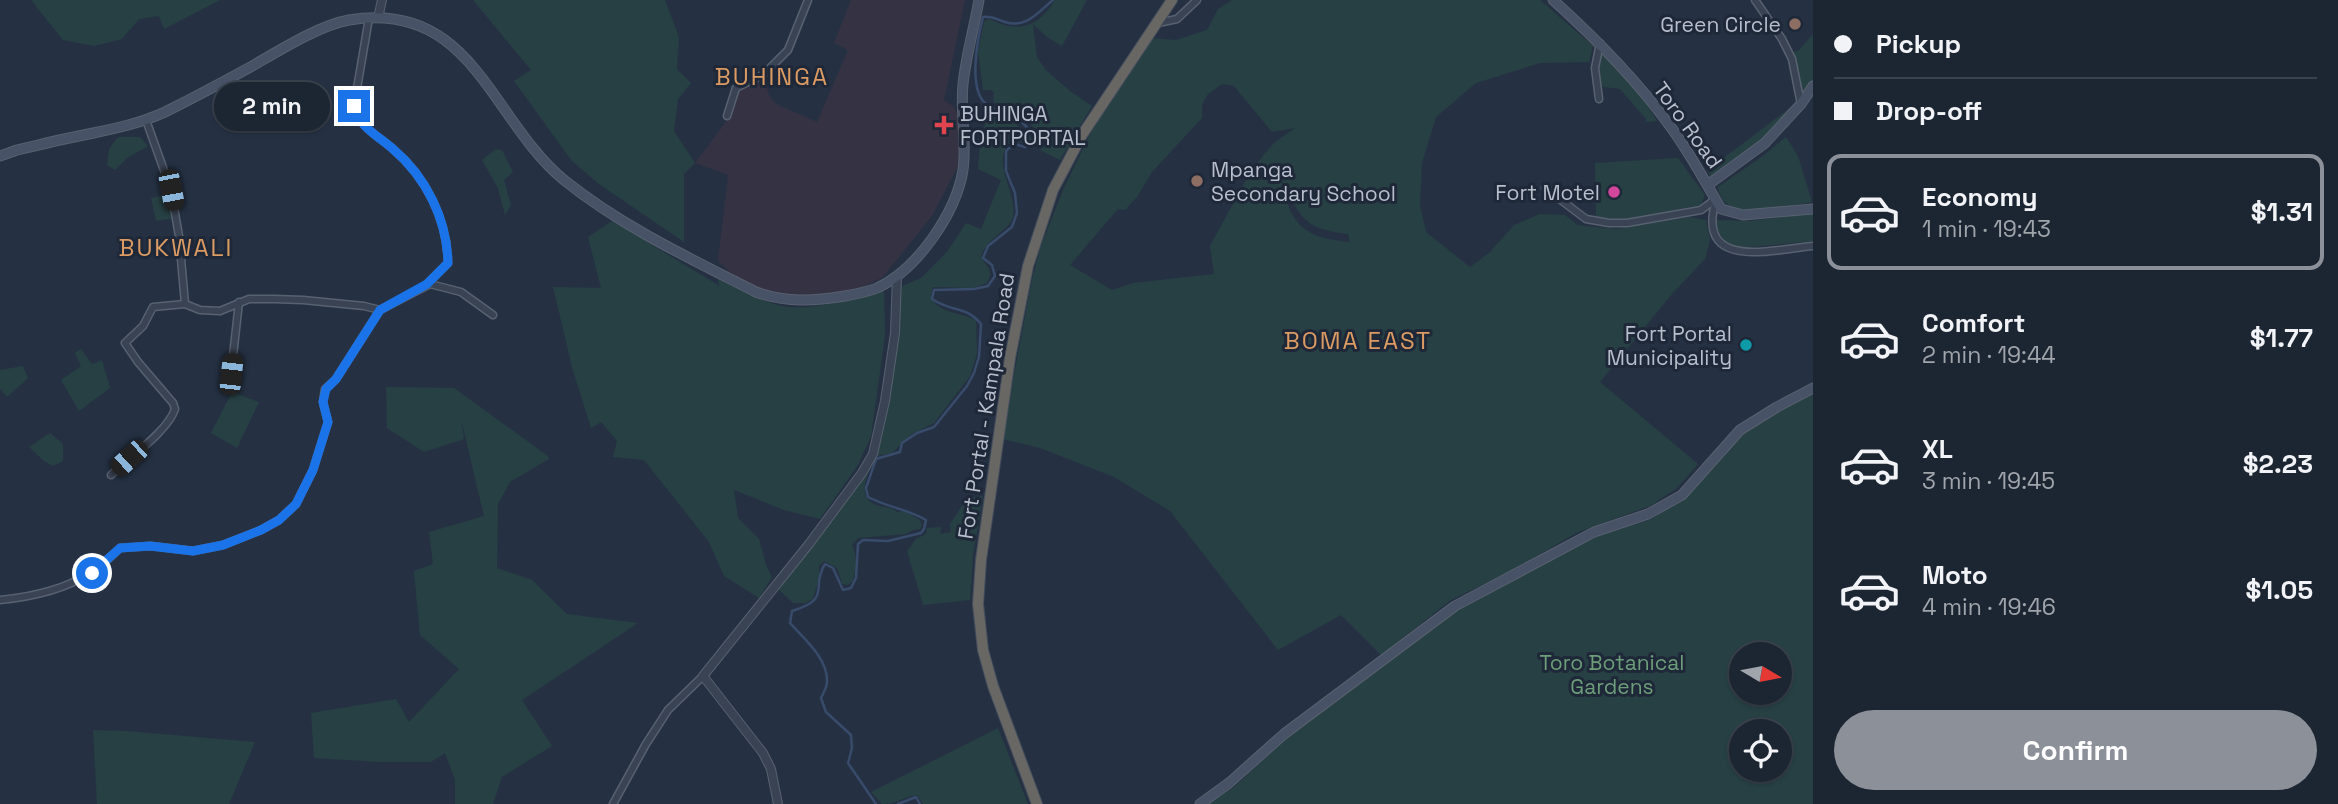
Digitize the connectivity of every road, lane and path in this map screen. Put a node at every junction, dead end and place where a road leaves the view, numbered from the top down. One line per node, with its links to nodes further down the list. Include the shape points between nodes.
1 (382, 0): 8 (street)
2 (808, 0): 14 (street, via 788,50 764,74 736,88)
3 (979, 0): 22 (main road, via 963,85 965,144 959,186 945,218 918,257)
4 (1171, 0): 9 (highway, Fort Portal - Kampala Road)
5 (1196, 0): 9 (street, via 1177,19)
6 (1553, 0): 10 (main road, Toro Road)
7 (1755, 0): 13 (street, via 1792,59)
8 (377, 18): 15 (main road, via 347,20 295,41); 22 (main road, via 413,23 440,34 461,52 562,178 622,220 731,279 770,297 814,301 877,288); 23 (street, via 354,106 356,116 373,135 417,174 441,220 448,263)
9 (1156, 23): 35 (highway, Fort Portal - Kampala Road, via 1082,135 1054,190 1019,306 996,449 979,582 981,638 993,686)
10 (1600, 43): 12 (street, via 1595,68); 17 (main road, Toro Road, via 1668,123)
11 (1813, 86): 13 (main road)
12 (1599, 99)
13 (1801, 104): 17 (main road, via 1765,143)
14 (727, 116)
15 (146, 120): 16 (main road); 25 (street, via 171,190)
16 (0, 156)
17 (1709, 184): 19 (main road, Toro Road)
18 (1545, 188): 19 (street, via 1586,219 1609,223 1701,210)
19 (1716, 199): 20 (main road, Toro Road, via 1721,209 1743,215); 21 (street, via 1714,228 1725,248 1738,253)
20 (1813, 209)
21 (1813, 246)
22 (897, 276): 32 (street, via 895,333 873,454 809,544)
23 (427, 284): 26 (street); 27 (street, via 461,292)
24 (239, 302): 25 (street, via 220,310); 26 (street, via 303,300); 28 (street)
25 (185, 304): 30 (street, via 153,307 143,326 125,342 175,409 164,426)
26 (380, 310): 31 (street, via 326,389 323,402 328,422 313,470 296,504 279,520 223,545 193,551 126,546 92,573 69,584 30,597)
27 (493, 315)
28 (231, 374)
29 (1813, 388): 36 (main road, via 1740,430 1682,495 1648,514 1594,532 1455,606 1284,734)
30 (111, 475)
31 (0, 600)
32 (703, 676): 33 (street, via 668,710); 34 (street, via 763,752)
33 (613, 804)
34 (778, 804)
35 (1037, 804)
36 (1200, 804)

